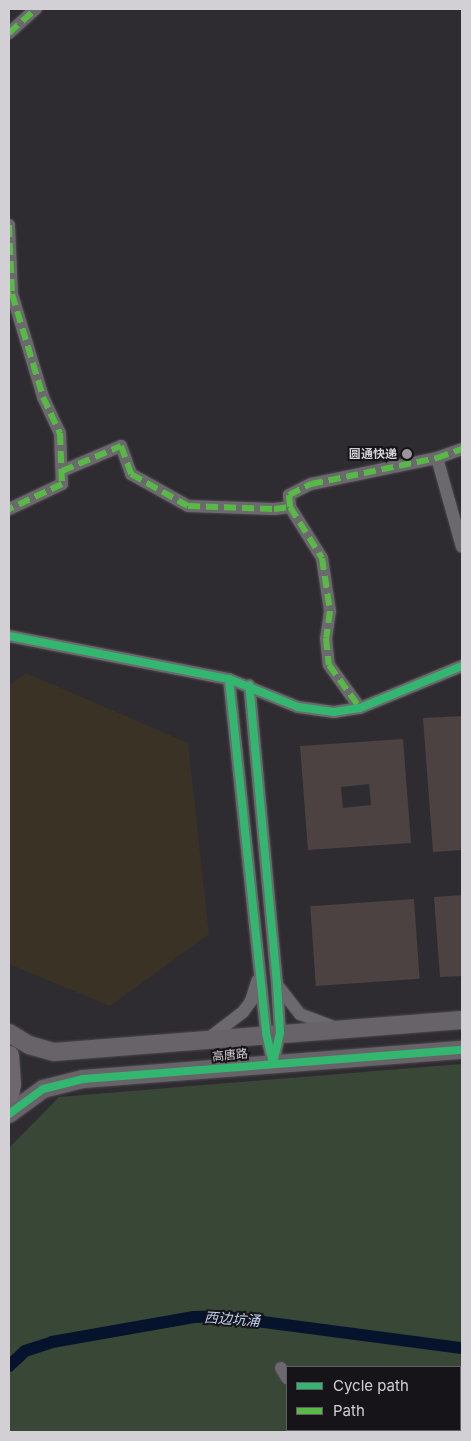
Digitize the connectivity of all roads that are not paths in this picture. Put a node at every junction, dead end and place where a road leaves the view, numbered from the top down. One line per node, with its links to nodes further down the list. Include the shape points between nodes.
1 (36, 9): 2 (street)
2 (9, 33)
3 (9, 225): 4 (street)
4 (10, 294): 7 (street, via 26,349 60,433)
5 (462, 449): 6 (street)
6 (437, 458): 8 (street, via 311,484 289,495); 10 (street)
7 (62, 471): 8 (street, via 121,446 131,474 188,506 219,510); 9 (street, via 62,484)
8 (290, 507): 15 (street, via 322,558 330,611 326,638 329,665)
9 (9, 509)
10 (462, 547)
11 (9, 636): 13 (street)
12 (462, 666): 15 (street)
13 (229, 679): 14 (street); 16 (street)
14 (249, 685): 15 (street, via 298,707 334,712); 17 (street)
15 (360, 708)
16 (259, 971): 21 (street); 22 (street, via 251,1001 243,1012)
17 (277, 984): 19 (street, via 300,1014); 21 (street)
18 (462, 1020): 19 (street, 高唐路)
19 (339, 1029): 21 (street, 高唐路)
20 (9, 1033): 22 (street, 高唐路, via 29,1045 54,1052)
21 (273, 1033): 22 (street, 高唐路); 25 (street)
22 (208, 1038)
23 (462, 1050): 25 (street, 高唐路)
24 (9, 1055): 26 (main road)
25 (273, 1062): 27 (street, 高唐路, via 67,1082 43,1089)
26 (9, 1094)
27 (9, 1114)

